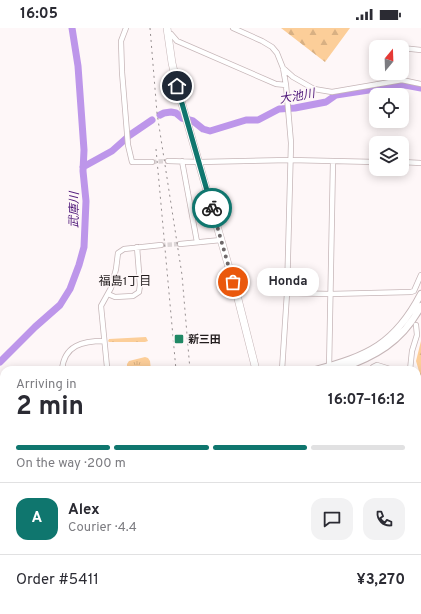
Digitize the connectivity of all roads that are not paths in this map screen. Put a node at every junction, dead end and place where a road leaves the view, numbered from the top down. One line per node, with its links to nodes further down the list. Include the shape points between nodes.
1 (126, 28): 14 (street, via 121,41 128,145 132,162)
2 (234, 28): 6 (street, via 272,47)
3 (167, 30): 9 (street, via 177,42 276,84); 15 (highway, via 172,63)
4 (409, 49): 5 (street)
5 (421, 50)
6 (283, 68): 7 (street, via 314,90 332,92); 9 (street)
7 (402, 80): 8 (street)
8 (421, 84)
9 (286, 85): 10 (street, via 290,122)
10 (290, 160): 13 (street); 15 (street); 25 (street)
11 (168, 161): 12 (street)
12 (182, 161): 15 (street); 20 (street)
13 (333, 161): 16 (street); 27 (street)
14 (152, 162)
15 (198, 162): 19 (highway)
16 (369, 162)
17 (409, 162): 18 (street)
18 (421, 162)
19 (221, 240): 20 (street); 34 (highway)
20 (197, 242): 21 (street)
21 (180, 244)
22 (161, 245): 23 (street)
23 (137, 248): 26 (street, via 124,249 118,254); 26 (street, via 139,292 133,296 116,297)
24 (421, 275): 27 (street, via 411,292)
25 (287, 293): 27 (street); 35 (street)
26 (108, 294): 31 (street, via 101,306)
27 (330, 294): 36 (street)
28 (421, 294): 37 (main road, via 405,321 386,340 363,355)
29 (421, 306): 38 (main road, via 410,325 390,344 380,352)
30 (416, 326): 39 (street, via 417,335)
31 (104, 341): 32 (street, via 87,342 71,349 64,358); 33 (street)
32 (63, 366)
33 (107, 366)
34 (255, 366)
35 (282, 366)
36 (329, 366)
37 (334, 366)
38 (348, 366)
39 (410, 366)

